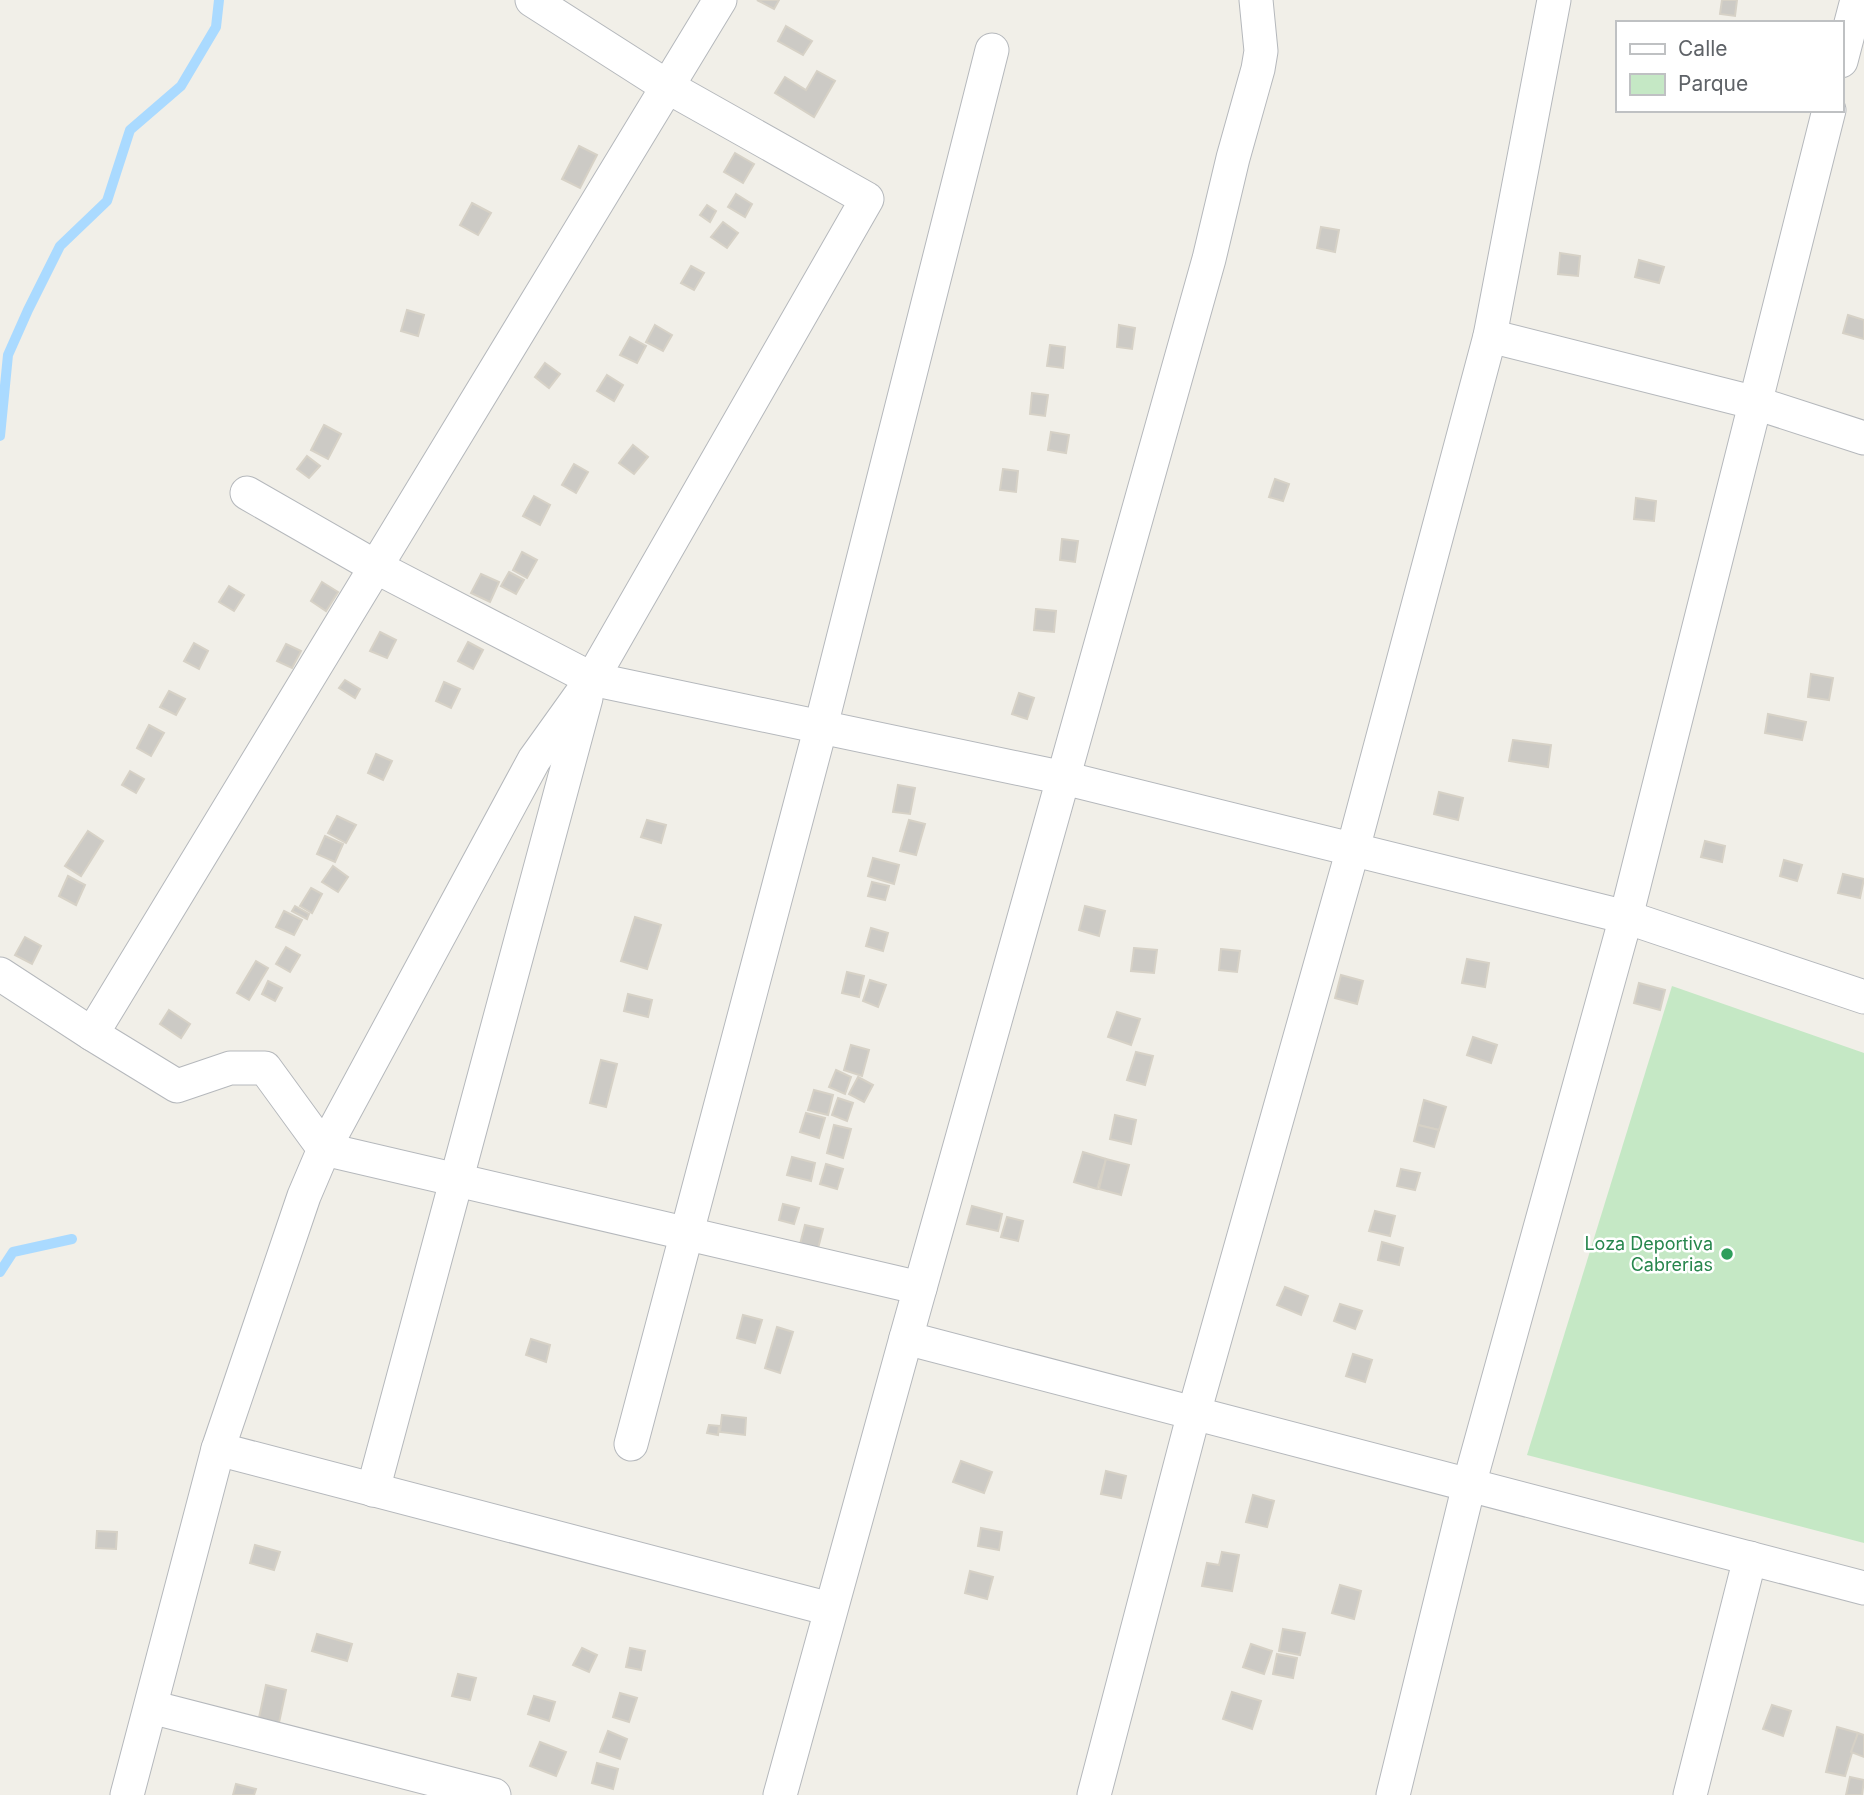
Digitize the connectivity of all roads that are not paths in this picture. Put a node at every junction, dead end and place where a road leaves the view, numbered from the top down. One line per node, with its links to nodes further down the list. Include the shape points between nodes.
1 (532, 0): 8 (street)
2 (720, 0): 8 (street)
3 (1256, 0): 17 (street, via 1261,51 1258,69)
4 (1554, 0): 10 (street)
5 (1857, 0): 7 (street)
6 (992, 50): 16 (street)
7 (1843, 53)
8 (668, 88): 14 (street); 15 (street, via 867,199)
9 (1829, 112): 11 (street)
10 (1490, 336): 11 (street); 18 (street)
11 (1756, 403): 12 (street); 19 (street)
12 (1864, 438)
13 (247, 493): 14 (street)
14 (376, 567): 15 (street); 22 (street)
15 (592, 679): 16 (street); 23 (street, via 534,760); 24 (street)
16 (821, 726): 17 (street); 25 (street)
17 (1064, 778): 18 (street); 26 (street)
18 (1353, 849): 19 (street); 28 (street)
19 (1626, 917): 21 (street); 31 (street)
20 (0, 974): 22 (street)
21 (1864, 998)
22 (92, 1034): 23 (street, via 177,1086 230,1068 265,1068)
23 (324, 1149): 24 (street); 30 (street)
24 (457, 1180): 25 (street); 32 (street)
25 (687, 1234): 26 (street); 29 (street)
26 (920, 1288): 27 (street)
27 (905, 1338): 28 (street); 35 (street)
28 (1194, 1413): 31 (street); 40 (street)
29 (631, 1444)
30 (218, 1449): 32 (street); 36 (street)
31 (1469, 1485): 33 (street); 41 (street)
32 (373, 1490): 35 (street)
33 (1750, 1558): 34 (street); 42 (street)
34 (1864, 1588)
35 (830, 1609): 39 (street)
36 (151, 1707): 37 (street); 38 (street)
37 (127, 1795)
38 (494, 1795)
39 (780, 1795)
40 (1094, 1795)
41 (1393, 1795)
42 (1690, 1795)

